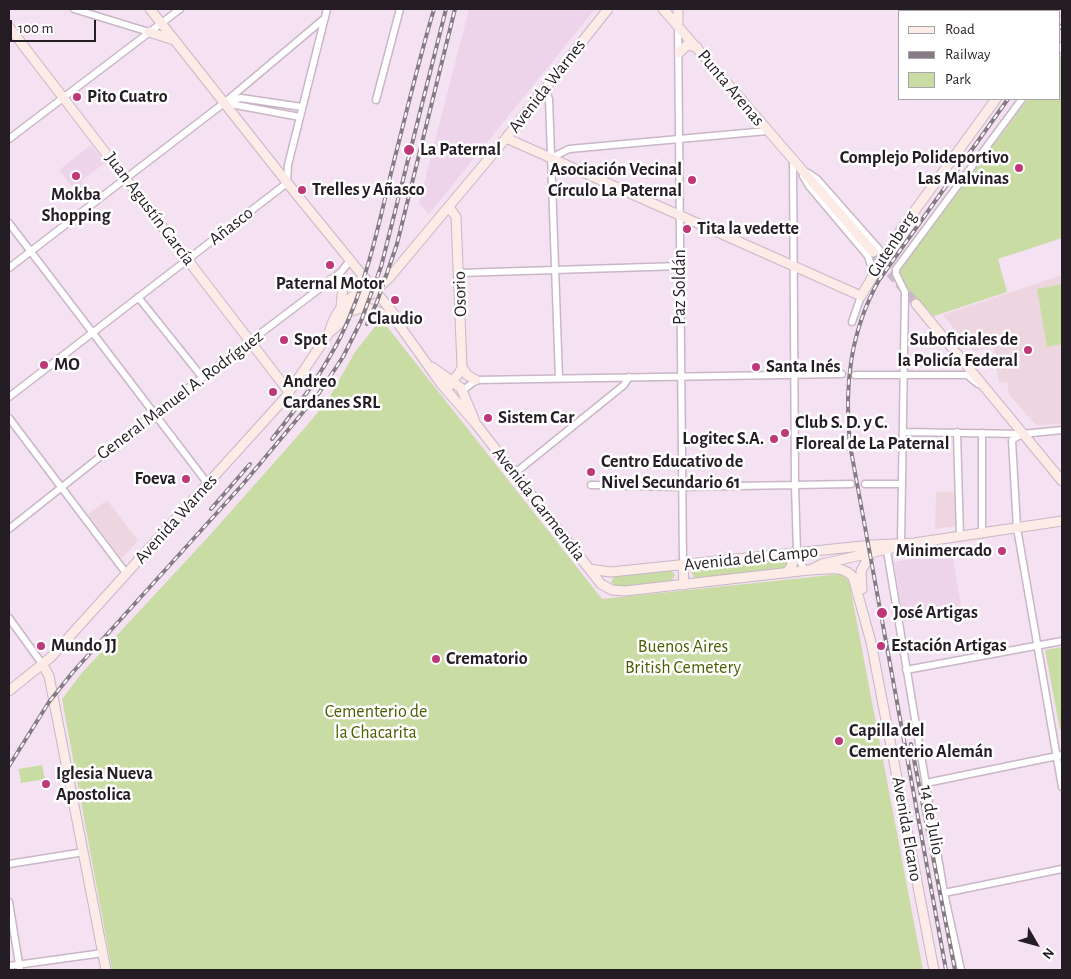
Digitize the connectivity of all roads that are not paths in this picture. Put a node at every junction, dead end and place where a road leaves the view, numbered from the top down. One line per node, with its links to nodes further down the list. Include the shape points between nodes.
1 (74, 9): 13 (street)
2 (150, 9): 10 (main road, Avenida Garmendia)
3 (180, 9): 10 (street)
4 (327, 9): 9 (street)
5 (400, 9): 19 (street)
6 (608, 9): 17 (main road, Avenida Warnes)
7 (663, 9): 11 (main road, Punta Arenas)
8 (678, 9): 11 (main road, Paz Soldán)
9 (325, 18): 22 (street); 23 (street)
10 (161, 23): 13 (street); 14 (main road, Avenida Garmendia)
11 (678, 24): 15 (main road, Punta Arenas); 16 (street, Paz Soldán)
12 (9, 27): 18 (main road, Juan Agustín García)
13 (149, 32): 14 (main road); 18 (street)
14 (174, 40): 22 (main road, Avenida Garmendia)
15 (697, 47): 16 (main road, via 687,45); 25 (main road, Punta Arenas)
16 (679, 53): 28 (street, Paz Soldán)
17 (545, 89): 27 (main road, Avenida Warnes); 29 (street, via 549,99)
18 (63, 96): 26 (street); 31 (main road, Juan Agustín García)
19 (376, 100)
20 (995, 100): 38 (main road, Gutenberg, via 900,230)
21 (1021, 100): 63 (street, Gutenberg, via 897,266 896,274 905,289)
22 (224, 103): 23 (street, via 241,98); 24 (street); 31 (street); 32 (main road, Avenida Garmendia)
23 (302, 107): 24 (street)
24 (300, 117): 32 (street)
25 (767, 131): 28 (street); 30 (main road, Punta Arenas)
26 (9, 138)
27 (506, 138): 29 (main road); 33 (main road, Avenida Warnes)
28 (679, 138): 29 (street, via 569,149); 34 (street, Paz Soldán)
29 (551, 158): 34 (main road); 44 (street)
30 (796, 165): 37 (main road, Punta Arenas); 38 (street, Punta Arenas, via 817,179); 42 (street); 45 (street, Punta Arenas, via 809,186 868,256)
31 (126, 178): 36 (street); 39 (main road, Juan Agustín García)
32 (287, 183): 39 (street, Añasco); 40 (main road, Avenida Garmendia)
33 (449, 206): 46 (main road, Osorio, via 456,216); 47 (main road, Avenida Warnes)
34 (680, 215): 41 (street, Paz Soldán); 42 (main road)
35 (9, 223): 36 (street)
36 (30, 251): 43 (street); 57 (street)
37 (873, 252)
38 (885, 256): 45 (main road, Gutenberg)
39 (188, 259): 50 (street, Añasco); 58 (main road, Juan Agustín García)
40 (350, 260): 48 (street, General Manuel A. Rodríguez); 49 (main road, Avenida Garmendia)
41 (680, 266): 44 (street); 65 (street, Paz Soldán)
42 (793, 266): 51 (main road); 64 (street)
43 (9, 268)
44 (556, 270): 46 (street); 68 (street)
45 (873, 272): 51 (main road, Gutenberg)
46 (460, 273): 60 (main road, Osorio)
47 (389, 278): 49 (main road, Avenida Warnes); 52 (main road)
48 (331, 280): 54 (main road, via 343,287); 58 (street, General Manuel A. Rodríguez)
49 (373, 289): 52 (main road, Avenida Garmendia); 54 (main road, Avenida Warnes)
50 (138, 296): 57 (street, Añasco); 66 (street)
51 (861, 296): 56 (street, Gutenberg)
52 (383, 301): 55 (main road, Avenida Garmendia)
53 (916, 304): 71 (main road)
54 (345, 310): 55 (main road, via 370,308); 73 (main road, Avenida Warnes, via 332,320 329,333)
55 (397, 322): 59 (main road, Avenida Garmendia)
56 (852, 322)
57 (92, 333): 75 (street, Añasco); 76 (street)
58 (250, 341): 66 (street, General Manuel A. Rodríguez); 73 (main road, Juan Agustín García)
59 (430, 366): 69 (main road, Avenida Garmendia); 74 (main road, Avenida Garmendia)
60 (462, 367): 69 (main road); 70 (main road)
61 (842, 374): 64 (street)
62 (855, 374): 63 (street)
63 (904, 374): 71 (street, via 967,375); 80 (street)
64 (794, 375): 65 (street); 91 (street)
65 (681, 376): 67 (street); 92 (street, Paz Soldán)
66 (202, 377): 76 (street, General Manuel A. Rodríguez)
67 (629, 377): 68 (street); 84 (street, via 624,385)
68 (558, 378): 70 (street)
69 (452, 380): 72 (main road, Avenida Garmendia); 74 (main road)
70 (476, 380): 72 (street)
71 (985, 387): 83 (main road)
72 (462, 391): 74 (main road, via 459,396); 78 (main road, Avenida Garmendia)
73 (289, 392): 86 (main road, Avenida Warnes)
74 (449, 394): 78 (main road, Avenida Garmendia)
75 (9, 397)
76 (154, 414): 86 (street); 93 (street, General Manuel A. Rodríguez)
77 (9, 418): 93 (street)
78 (476, 424): 84 (main road, Avenida Garmendia)
79 (1062, 430): 83 (street)
80 (904, 432): 81 (street); 89 (street)
81 (957, 432): 82 (street); 98 (street)
82 (982, 432): 83 (street); 97 (street)
83 (1022, 434): 85 (main road); 95 (street, via 1012,440)
84 (515, 473): 108 (main road, Avenida Garmendia)
85 (1062, 480)
86 (208, 484): 111 (main road, Avenida Warnes)
87 (850, 484): 91 (street)
88 (865, 484): 89 (street)
89 (902, 484): 99 (street)
90 (591, 485): 92 (street)
91 (795, 485): 92 (street); 103 (street)
92 (681, 487): 107 (street, Paz Soldán)
93 (60, 488): 96 (street, General Manuel A. Rodríguez); 111 (street)
94 (1062, 522): 95 (main road, Avenida del Campo)
95 (1017, 528): 97 (main road, Avenida del Campo); 117 (street, via 1034,637)
96 (9, 529)
97 (982, 534): 98 (main road, Avenida del Campo)
98 (960, 537): 100 (main road, Avenida del Campo)
99 (901, 543): 100 (main road, Avenida del Campo); 101 (main road, Avenida del Campo)
100 (914, 543): 102 (main road, Avenida del Campo)
101 (837, 549): 103 (main road, Avenida del Campo); 106 (main road)
102 (887, 551): 104 (main road, Avenida del Campo); 119 (street, 14 de Julio)
103 (797, 552): 105 (main road, Avenida del Campo); 109 (street)
104 (871, 553): 106 (main road, Avenida del Campo); 112 (main road)
105 (786, 554): 107 (main road, Avenida del Campo); 110 (main road, via 793,563)
106 (849, 558): 109 (main road, Avenida del Campo); 112 (main road, Avenida Elcano)
107 (683, 565): 108 (main road, Avenida del Campo, via 611,572); 114 (main road)
108 (589, 569): 113 (main road, Avenida Garmendia)
109 (806, 570): 110 (main road, Avenida del Campo); 112 (main road, Avenida del Campo, via 840,569)
110 (787, 572): 114 (main road, Avenida del Campo)
111 (126, 574): 118 (main road, Avenida Warnes)
112 (857, 578): 133 (main road, Avenida Elcano)
113 (601, 584): 114 (main road, Avenida del Campo, via 619,591)
114 (684, 584)
115 (9, 618): 118 (street)
116 (1062, 641): 117 (street)
117 (1039, 646): 119 (street); 121 (street, via 1037,653)
118 (43, 665): 120 (main road, Avenida Warnes); 124 (main road, via 49,676)
119 (906, 670): 122 (street, 14 de Julio)
120 (9, 691)
121 (1060, 756): 122 (street); 123 (street)
122 (926, 783): 127 (street, 14 de Julio)
123 (1062, 787)
124 (84, 852): 125 (street); 129 (main road)
125 (9, 864)
126 (1062, 869): 127 (street)
127 (944, 893): 134 (street, 14 de Julio)
128 (9, 902): 131 (street)
129 (103, 952): 131 (street); 132 (main road)
130 (9, 966): 131 (street)
131 (20, 968)
132 (106, 970)
133 (934, 970)
134 (961, 970)

